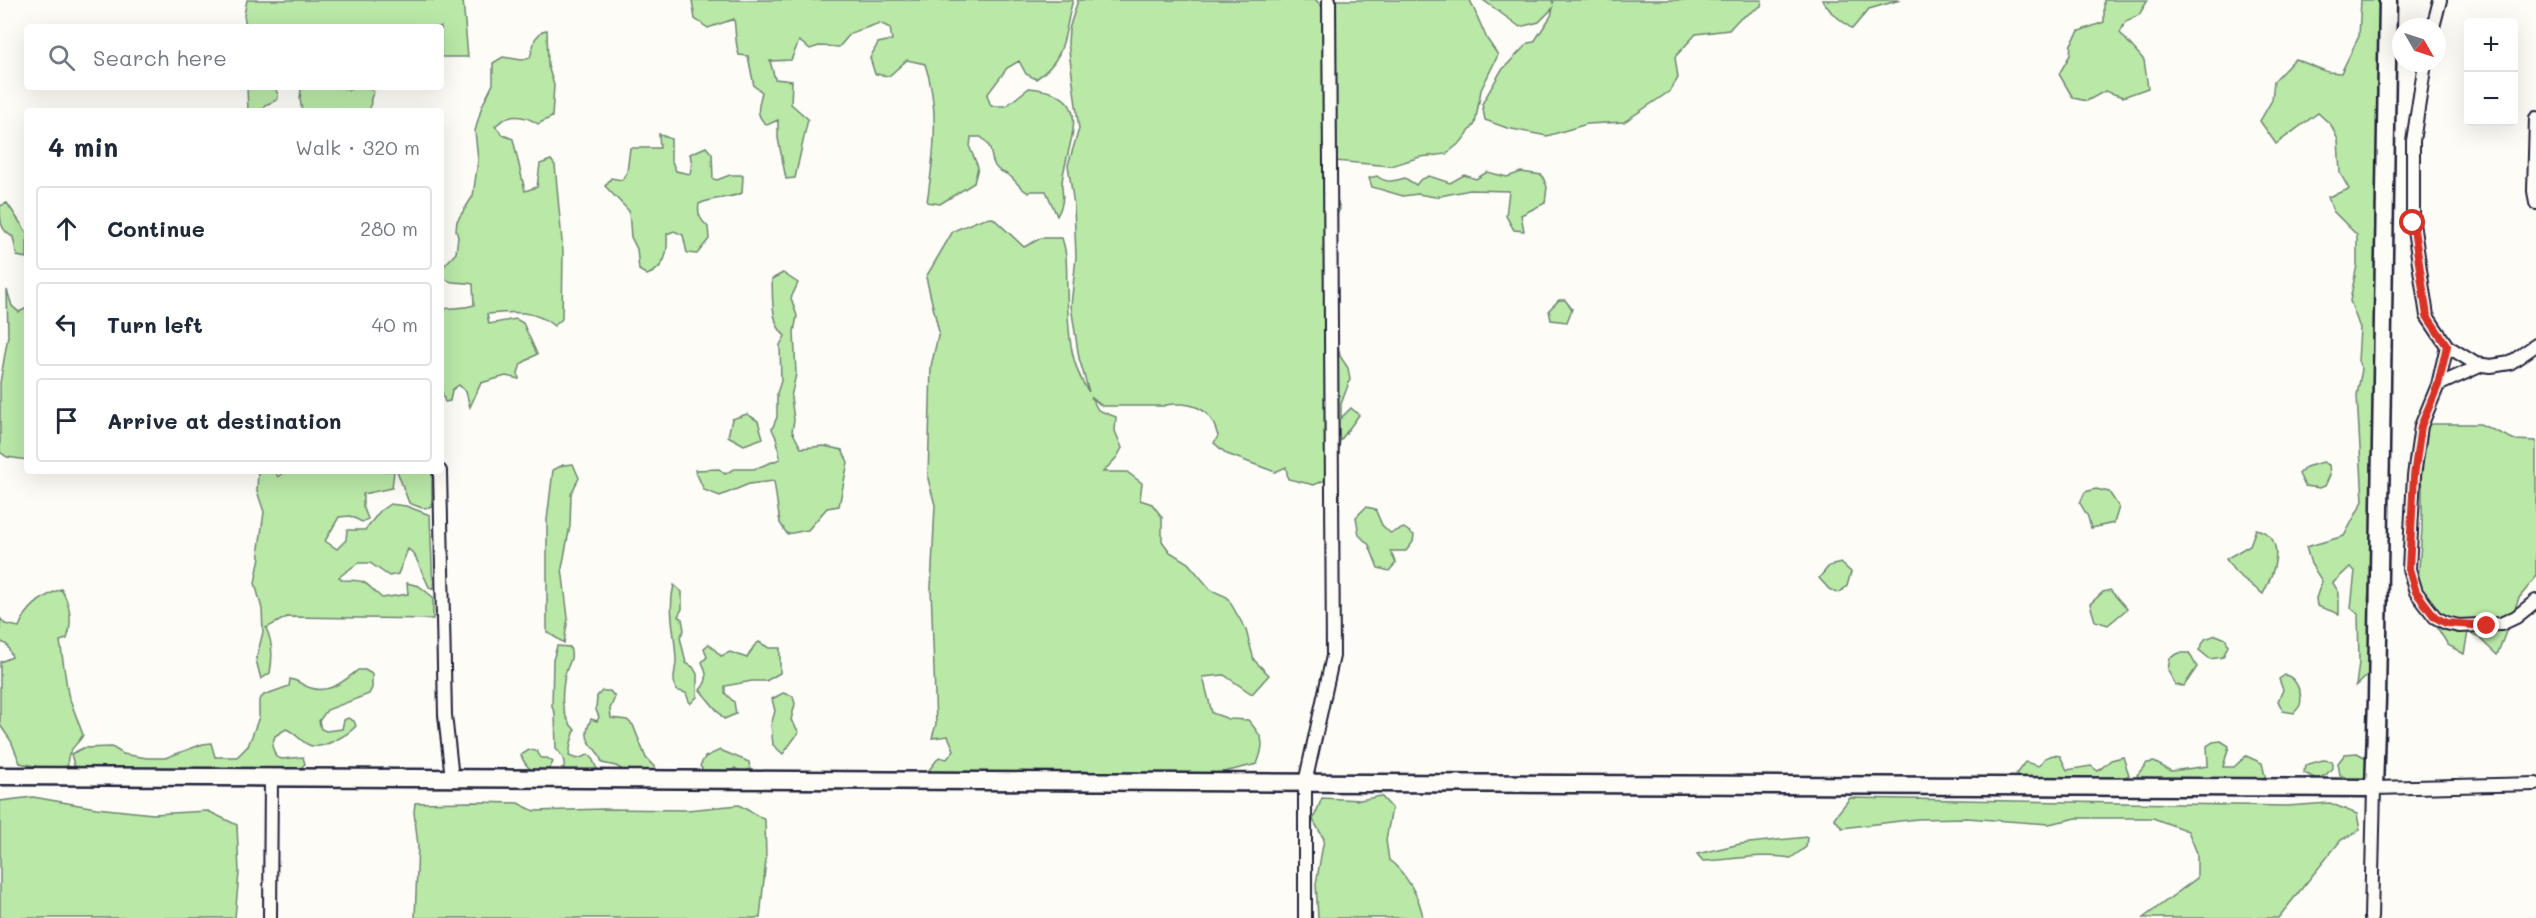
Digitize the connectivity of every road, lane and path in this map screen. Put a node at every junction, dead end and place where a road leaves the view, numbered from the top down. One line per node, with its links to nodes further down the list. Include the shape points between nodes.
1 (1329, 0): 18 (street, via 1333,656)
2 (2388, 0): 20 (street)
3 (2440, 0): 4 (street)
4 (2435, 18)
5 (2424, 72): 10 (street, via 2413,141 2413,223 2427,316)
6 (2536, 118): 7 (street)
7 (2535, 155): 8 (street)
8 (2536, 203)
9 (2536, 345): 11 (street, via 2510,363)
10 (2447, 346): 11 (street); 12 (street)
11 (2482, 365): 12 (street)
12 (2438, 385): 14 (street, via 2421,426 2414,476 2409,569 2416,592 2435,617 2459,626 2501,624)
13 (440, 474): 17 (street, via 444,705)
14 (2536, 601)
15 (0, 776): 16 (street)
16 (271, 777): 17 (street); 21 (street)
17 (452, 778): 18 (street)
18 (1305, 783): 20 (street); 22 (street)
19 (2536, 784): 20 (street)
20 (2374, 788): 23 (street)
21 (270, 918)
22 (1305, 918)
23 (2371, 918)

